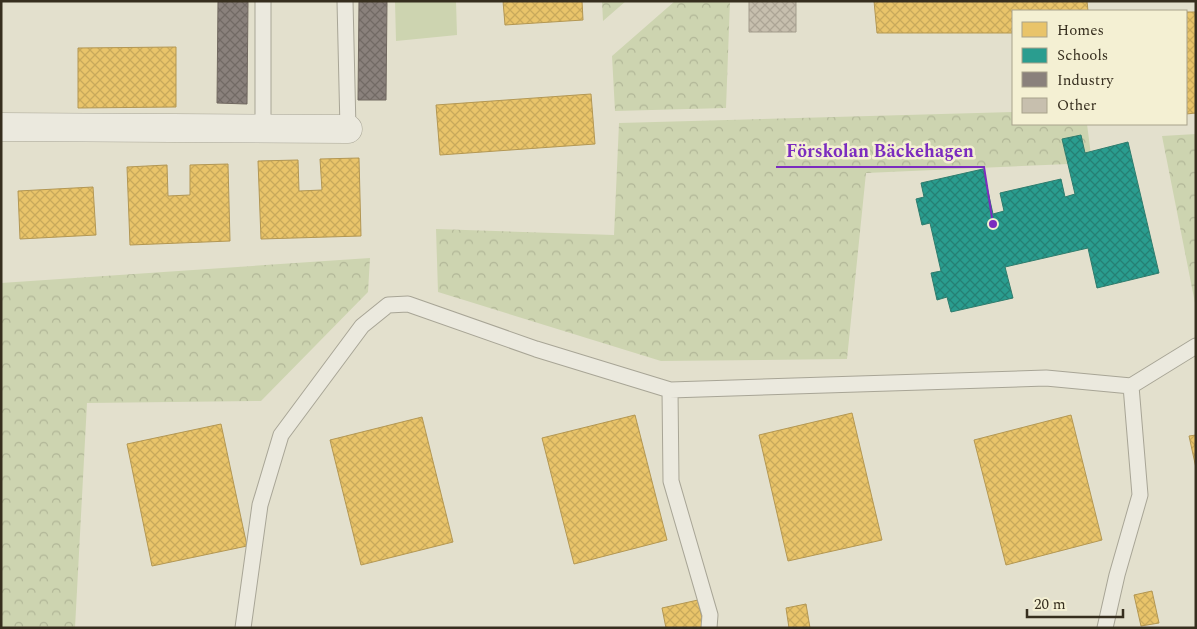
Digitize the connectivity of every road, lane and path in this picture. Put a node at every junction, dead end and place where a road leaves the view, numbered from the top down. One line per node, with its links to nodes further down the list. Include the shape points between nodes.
1 (263, 1): 4 (lane)
2 (345, 1): 5 (lane)
3 (1, 127): 4 (street)
4 (263, 129): 5 (street)
5 (348, 129)
6 (1196, 346): 7 (lane)
7 (1131, 386): 8 (lane, via 1046,378); 11 (lane, via 1140,495)
8 (670, 390): 9 (lane, via 536,349 408,304 388,305 362,326 281,435 260,505); 10 (lane, via 671,481 710,615)
9 (243, 628)
10 (709, 628)
11 (1105, 628)

